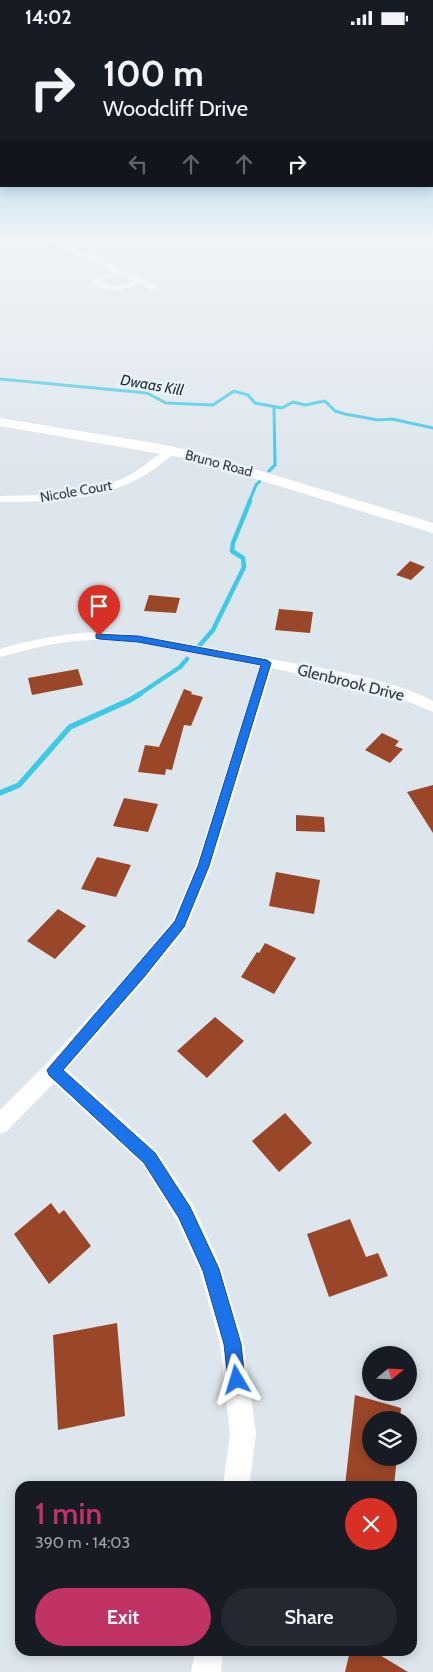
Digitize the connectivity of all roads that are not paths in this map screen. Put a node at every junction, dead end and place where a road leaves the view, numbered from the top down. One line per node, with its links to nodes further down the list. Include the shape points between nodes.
1 (0, 422): 2 (street, Bruno Road)
2 (172, 451): 3 (street, Nicole Court, via 124,481 76,493); 4 (street, Bruno Road, via 237,467)
3 (0, 499)
4 (433, 528)
5 (0, 653): 6 (street, Glenbrook Drive, via 19,647 99,636 138,639)
6 (267, 663): 7 (street, Glenbrook Drive, via 384,688); 8 (street, via 204,866 180,924)
7 (433, 707)
8 (54, 1070): 9 (street); 10 (street, via 150,1158 184,1213 211,1269 232,1344 243,1434)
9 (0, 1124)
10 (237, 1481)
11 (209, 1656): 12 (street)
12 (206, 1672)

